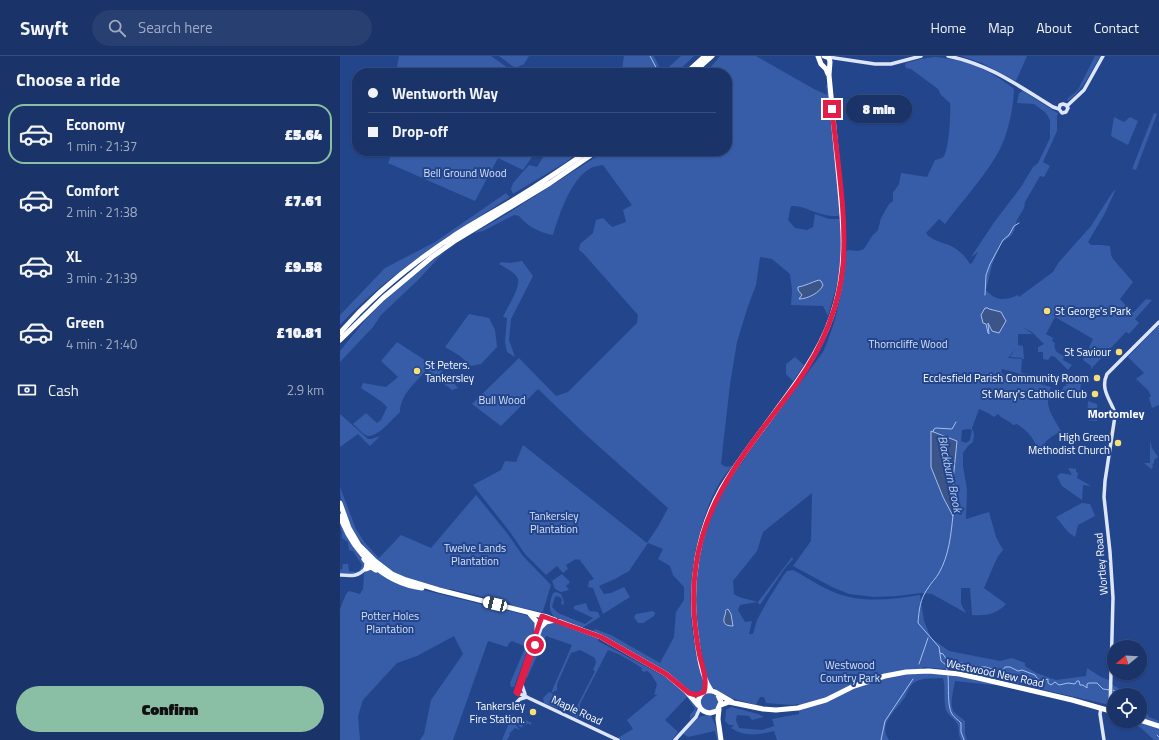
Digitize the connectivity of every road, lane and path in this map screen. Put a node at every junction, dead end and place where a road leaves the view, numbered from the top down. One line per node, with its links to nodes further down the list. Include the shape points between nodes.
1 (705, 56): 11 (highway)
2 (712, 56): 12 (highway)
3 (818, 56): 10 (highway)
4 (922, 56): 8 (street, via 891,64)
5 (948, 56): 15 (street, via 968,61 1001,75)
6 (1103, 56): 14 (street, via 1084,90)
7 (826, 57): 8 (street); 9 (highway, via 830,59); 10 (highway, via 821,59)
8 (837, 59): 9 (street)
9 (830, 64): 10 (highway); 13 (highway)
10 (822, 65): 13 (highway)
11 (692, 68)
12 (699, 68)
13 (829, 75): 38 (highway, via 843,223 840,287 832,317 815,355 734,469 706,523 696,562 693,604)
14 (1067, 106): 15 (street, via 1062,104); 15 (street, via 1064,113)
15 (1059, 109)
16 (581, 156): 18 (highway)
17 (590, 156): 18 (highway, via 550,183)
18 (518, 200): 19 (highway, via 427,254 390,284)
19 (353, 322): 21 (highway); 22 (highway); 23 (highway); 24 (highway)
20 (1159, 322): 40 (street, Wortley Road, via 1107,374 1104,383 1115,415 1104,497 1113,598)
21 (340, 330)
22 (340, 333)
23 (340, 340)
24 (340, 345)
25 (340, 503): 27 (highway)
26 (340, 516): 27 (highway, via 348,535)
27 (358, 546): 28 (highway); 29 (highway, via 367,563)
28 (372, 562): 29 (street); 31 (highway); 32 (highway, via 398,577)
29 (366, 569): 30 (street, via 355,576); 31 (highway, via 371,567)
30 (340, 575)
31 (387, 575): 32 (highway, via 410,585)
32 (439, 590): 33 (highway)
33 (528, 612): 34 (highway); 37 (highway, via 537,622)
34 (543, 616): 35 (highway); 36 (street); 37 (street)
35 (555, 620): 36 (highway); 43 (highway, via 611,642 666,674)
36 (542, 626): 39 (street)
37 (537, 630): 42 (street)
38 (706, 681): 41 (highway); 44 (highway)
39 (521, 684): 42 (street); 46 (street)
40 (1110, 688)
41 (711, 690): 44 (highway); 45 (highway)
42 (518, 692): 46 (street, Maple Road)
43 (689, 693): 44 (highway); 49 (highway)
44 (702, 693): 49 (highway, via 698,699)
45 (717, 693): 47 (highway, Westwood New Road); 50 (highway, via 721,698)
46 (527, 696): 48 (street); 58 (street, Maple Road)
47 (732, 702): 50 (highway, Westwood New Road); 51 (highway, Westwood New Road, via 763,709 798,708 826,700 854,686 885,676 929,671 978,678)
48 (515, 704)
49 (699, 706): 53 (highway); 54 (street)
50 (720, 706): 53 (highway); 56 (highway)
51 (1101, 708): 52 (highway, Westwood New Road); 61 (street)
52 (1107, 710)
53 (708, 713): 54 (street); 56 (highway, via 714,717)
54 (696, 717): 59 (street)
55 (1147, 722): 57 (highway)
56 (718, 725): 60 (highway)
57 (1159, 726)
58 (618, 740)
59 (675, 740)
60 (722, 740)
61 (1104, 740)

